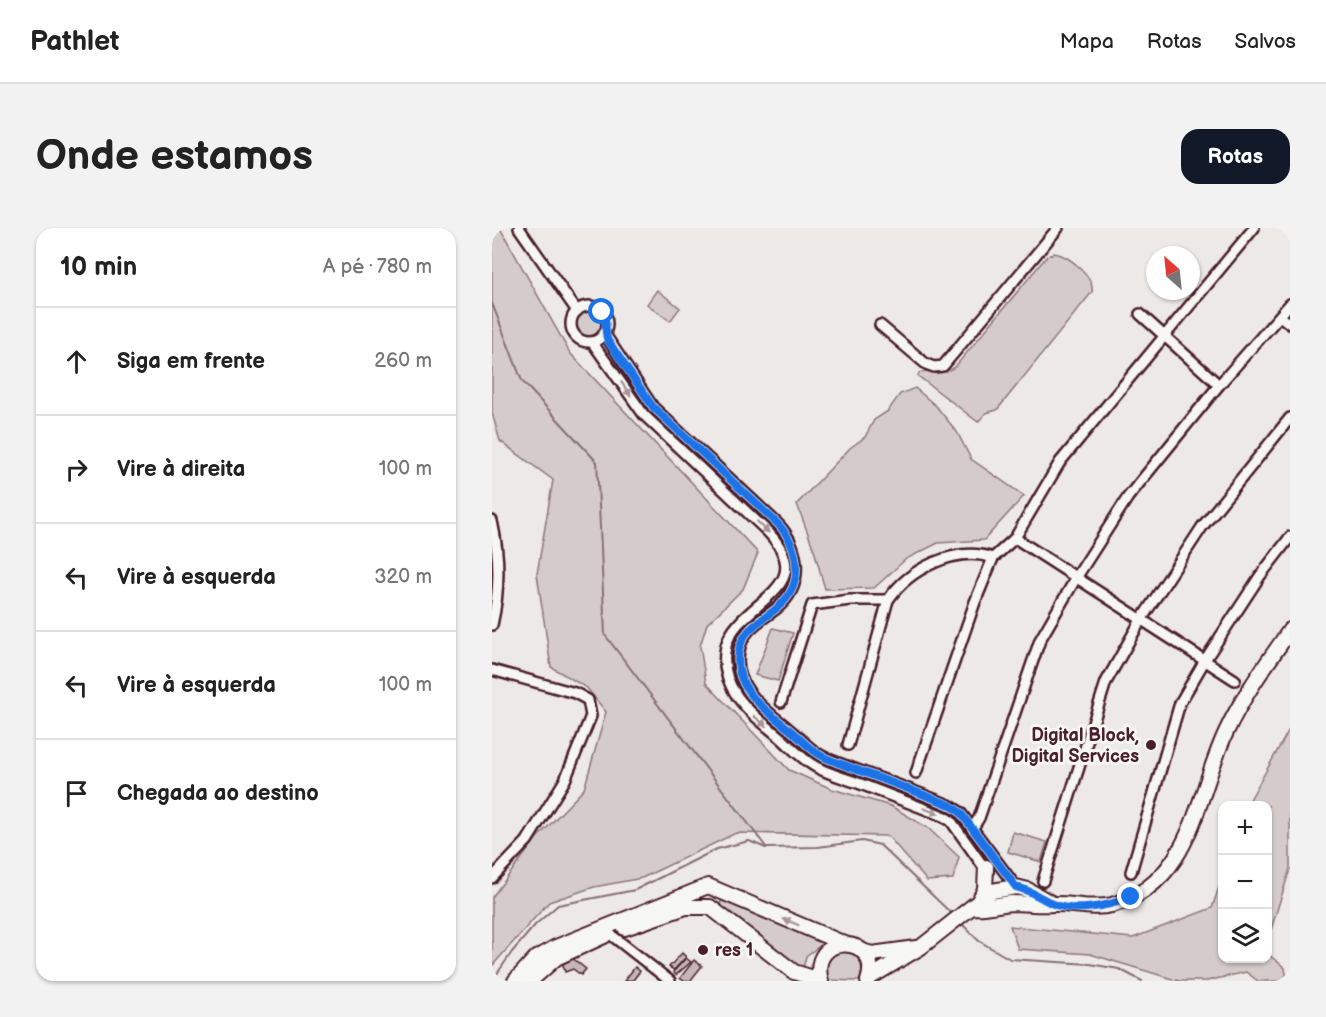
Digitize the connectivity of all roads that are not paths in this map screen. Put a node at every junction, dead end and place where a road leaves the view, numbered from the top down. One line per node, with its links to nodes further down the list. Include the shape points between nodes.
1 (519, 228): 5 (street)
2 (1058, 228): 9 (street, via 943,366 926,364)
3 (1254, 228): 11 (street)
4 (1290, 304): 7 (street)
5 (577, 311): 10 (street, via 590,306 602,312 607,323); 12 (street, via 572,329 579,339)
6 (1140, 314): 11 (street)
7 (1280, 316): 8 (street); 13 (street)
8 (1290, 324)
9 (880, 325)
10 (604, 333): 12 (street); 30 (street, via 653,407 788,535 796,558 795,582 777,608 746,633 739,649 738,667 753,699 816,752)
11 (1164, 336): 13 (street); 17 (street, via 1060,462)
12 (592, 342): 31 (street, one-way to 31, via 644,415 777,542 784,559 783,578 769,599 750,610 735,626 726,646 725,668 731,689 744,707 808,762)
13 (1219, 385): 20 (street, via 1128,497)
14 (1290, 418): 22 (street, via 1203,527)
15 (492, 521): 18 (street)
16 (1290, 537): 25 (street)
17 (1015, 538): 19 (street); 20 (street)
18 (494, 547): 23 (street, via 499,595)
19 (993, 558): 21 (street, via 946,557 898,586); 32 (street)
20 (1076, 578): 22 (street); 33 (street, via 1040,640 979,818)
21 (888, 600): 28 (street, via 812,605); 29 (street)
22 (1141, 620): 25 (street); 40 (street, via 1106,682)
23 (492, 625)
24 (1290, 630): 45 (main road, via 1226,731 1192,823 1169,869 1154,884 1111,905 1088,908)
25 (1205, 660): 27 (street); 38 (street, via 1180,703)
26 (492, 670): 39 (street, via 575,693 588,700 591,716 565,780 527,841)
27 (1235, 680)
28 (781, 702)
29 (848, 745)
30 (834, 761): 31 (street); 33 (street, via 950,805)
31 (830, 773): 34 (street, one-way to 34, via 943,816)
32 (916, 773)
33 (969, 825): 34 (street, via 960,823); 35 (street)
34 (956, 829): 36 (street)
35 (979, 838): 36 (street); 41 (street)
36 (969, 845): 37 (street)
37 (986, 867): 42 (street); 46 (main road, via 985,889)
38 (1131, 872)
39 (492, 878)
40 (1043, 881)
41 (1016, 887): 42 (main road); 43 (main road); 45 (main road)
42 (992, 891): 44 (main road); 46 (main road)
43 (1015, 903): 44 (main road); 45 (main road)
44 (1000, 904): 46 (main road, via 982,909)
45 (1053, 904)
46 (973, 905): 49 (main road)
47 (610, 934): 53 (main road, via 556,958); 54 (street); 55 (main road, via 686,907 710,907 794,972)
48 (845, 944): 50 (main road); 52 (main road, one-way to 52, via 708,886 556,946 535,959); 55 (main road, via 830,948 823,955 818,972)
49 (921, 947): 50 (main road, via 872,954); 51 (main road)
50 (862, 951): 51 (main road, via 870,963)
51 (869, 980)
52 (515, 981)
53 (530, 981)
54 (669, 981)
55 (820, 981)

